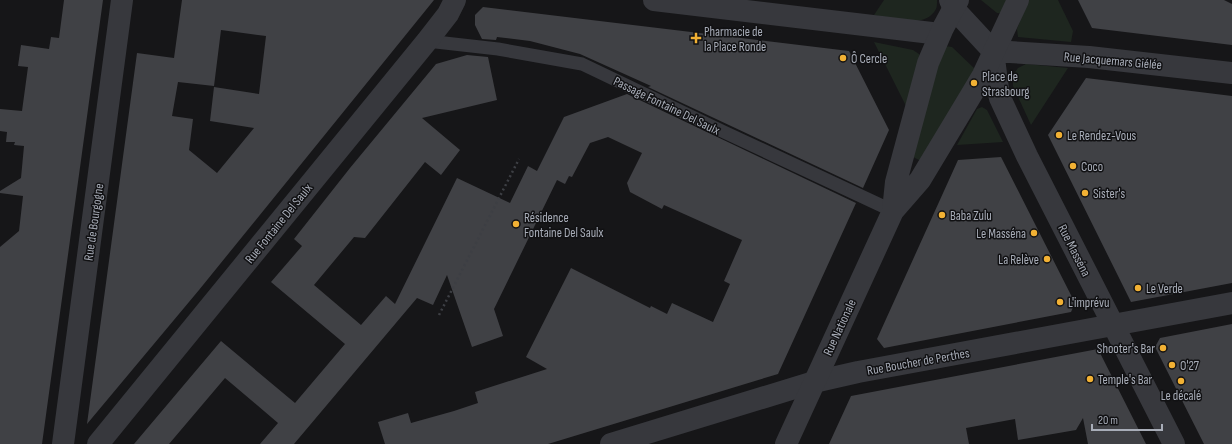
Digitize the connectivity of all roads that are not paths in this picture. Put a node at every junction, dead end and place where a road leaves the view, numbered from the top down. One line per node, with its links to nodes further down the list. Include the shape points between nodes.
1 (122, 0): 15 (street, Rue de Bourgogne)
2 (455, 0): 7 (street, Rue Fontaine Del Saulx, via 448,14)
3 (654, 0): 6 (street)
4 (1018, 0): 8 (street, Rue Nationale)
5 (954, 3): 6 (street, Rue Nationale); 8 (street)
6 (940, 34): 10 (street, Rue Nationale, via 927,67 896,182)
7 (427, 41): 10 (lane, Passage Fontaine Del Saulx, via 498,49 582,64); 14 (street, Rue Fontaine Del Saulx)
8 (993, 51): 9 (street, Rue Jacquemars Giélée, via 1089,57); 10 (street, Rue Nationale, via 978,83 927,171); 12 (street, Rue Masséna, via 998,89 1004,108)
9 (1232, 72)
10 (894, 211): 13 (street, Rue Nationale)
11 (1232, 303): 12 (street, Rue Boucher de Perthes)
12 (1114, 325): 13 (street, Rue Boucher de Perthes); 18 (street, Rue Masséna)
13 (814, 382): 16 (street, Rue Boucher de Perthes); 17 (street, Rue Nationale)
14 (106, 441)
15 (63, 444)
16 (611, 444)
17 (786, 444)
18 (1174, 444)

